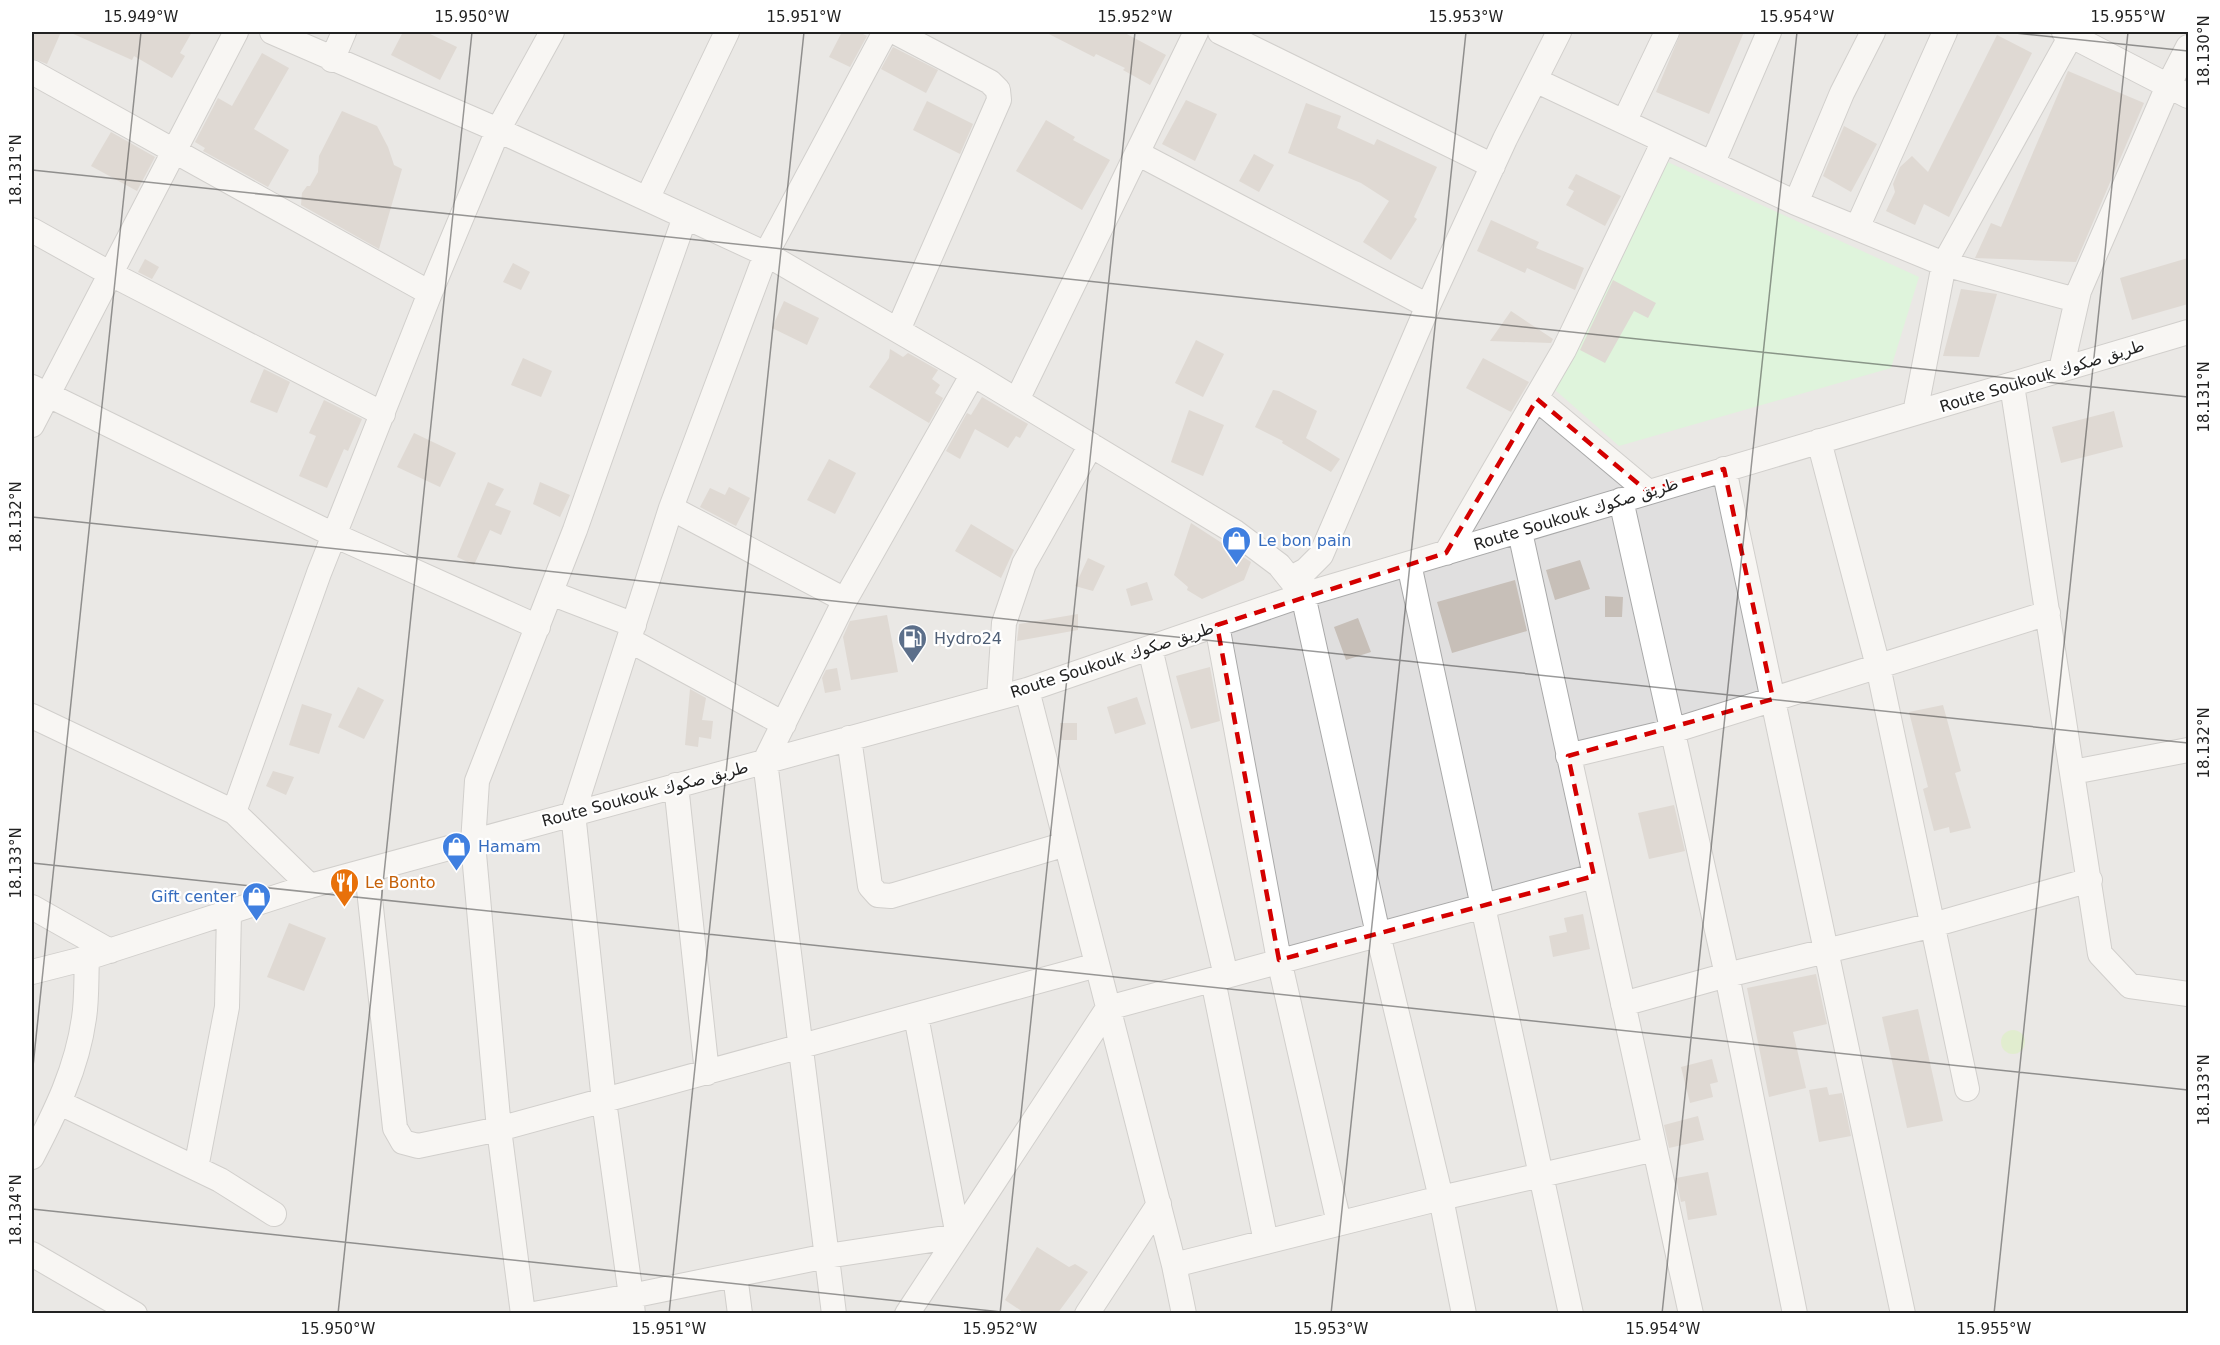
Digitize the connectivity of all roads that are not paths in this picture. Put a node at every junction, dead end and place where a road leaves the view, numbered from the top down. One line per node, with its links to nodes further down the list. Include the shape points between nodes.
1 (236, 32): 24 (street)
2 (272, 32): 17 (street)
3 (344, 32): 17 (street)
4 (552, 32): 22 (street)
5 (727, 32): 28 (street)
6 (885, 32): 33 (street)
7 (895, 32): 39 (street, via 990,82 998,90 999,99)
8 (1196, 32): 25 (street)
9 (1220, 32): 27 (street)
10 (1559, 32): 19 (street)
11 (1667, 32): 21 (street)
12 (1769, 32): 26 (street)
13 (1873, 32): 29 (street, via 1842,93)
14 (1945, 32): 31 (street)
15 (2069, 33): 20 (street); 34 (street)
16 (2188, 47): 20 (street)
17 (332, 60): 22 (street)
18 (32, 72): 24 (street)
19 (1535, 80): 21 (street); 27 (street)
20 (2178, 91): 37 (street)
21 (1624, 122): 23 (street)
22 (498, 130): 28 (street); 36 (street)
23 (1664, 141): 26 (street); 45 (street)
24 (172, 151): 35 (street); 36 (street)
25 (1137, 153): 38 (street); 46 (street)
26 (1713, 162): 29 (street)
27 (1493, 166): 38 (street)
28 (647, 199): 30 (street)
29 (1796, 203): 31 (street)
30 (685, 217): 33 (street); 61 (street)
31 (1857, 228): 34 (street)
32 (32, 230): 35 (street)
33 (766, 254): 39 (street); 55 (street)
34 (1944, 264): 37 (street); 47 (street)
35 (111, 274): 44 (street); 48 (street)
36 (430, 293): 48 (street)
37 (2076, 300): 41 (street)
38 (1428, 306): 60 (street, via 1321,555)
39 (898, 330): 42 (street)
40 (2188, 332): 41 (street, Route Soukouk طريق صكوك)
41 (2061, 370): 43 (street, Route Soukouk طريق صكوك)
42 (973, 374): 46 (street); 62 (street)
43 (2012, 385): 47 (street, Route Soukouk طريق صكوك); 63 (street)
44 (39, 392): 49 (street); 57 (street)
45 (1537, 399): 53 (street); 58 (street)
46 (1017, 400): 51 (street)
47 (1915, 413): 50 (street, Route Soukouk طريق صكوك)
48 (383, 414): 57 (street)
49 (32, 425)
50 (1819, 441): 52 (street, Route Soukouk طريق صكوك); 68 (street)
51 (1091, 445): 60 (street, via 1235,532 1279,566); 70 (street, via 1024,564 1004,623)
52 (1724, 469): 53 (street, Route Soukouk طريق صكوك); 71 (street)
53 (1647, 491): 54 (street, Route Soukouk طريق صكوك)
54 (1621, 500): 56 (street, Route Soukouk طريق صكوك); 74 (street)
55 (671, 508): 62 (street); 66 (street)
56 (1520, 532): 58 (street, Route Soukouk طريق صكوك); 77 (street)
57 (333, 535): 65 (street); 81 (street)
58 (1446, 553): 59 (street, Route Soukouk طريق صكوك)
59 (1409, 564): 60 (street, Route Soukouk طريق صكوك); 89 (street)
60 (1297, 587): 64 (street, Route Soukouk طريق صكوك); 93 (street)
61 (551, 593): 65 (street); 66 (street)
62 (845, 600): 73 (street)
63 (2048, 613): 68 (street); 79 (street)
64 (1217, 625): 67 (street, Route Soukouk طريق صكوك); 97 (street)
65 (538, 627): 83 (street, via 477,781)
66 (631, 633): 73 (street); 82 (street)
67 (1149, 648): 69 (street, Route Soukouk طريق صكوك); 101 (street)
68 (1878, 666): 71 (street); 92 (street)
69 (1027, 690): 70 (street, Route Soukouk طريق صكوك); 84 (street)
70 (999, 697): 75 (street, Route Soukouk طريق صكوك)
71 (1773, 699): 74 (street); 95 (street)
72 (32, 716): 81 (street)
73 (783, 724): 78 (street)
74 (1672, 731): 77 (street); 100 (street)
75 (849, 738): 78 (street, Route Soukouk طريق صكوك); 84 (street, via 870,886 878,895 891,896)
76 (2188, 750): 79 (street)
77 (1568, 756): 86 (street)
78 (765, 761): 80 (street, Route Soukouk طريق صكوك); 106 (street)
79 (2073, 772): 87 (street)
80 (676, 785): 82 (street, Route Soukouk طريق صكوك); 107 (street)
81 (234, 812): 88 (street)
82 (573, 813): 83 (street, Route Soukouk طريق صكوك); 109 (street)
83 (473, 843): 85 (street, Route Soukouk طريق صكوك); 111 (street)
84 (1066, 844): 98 (street)
85 (367, 871): 88 (street, Route Soukouk طريق صكوك); 111 (street, via 395,1128 403,1143 418,1146)
86 (1594, 876): 89 (street); 103 (street)
87 (2090, 880): 92 (street); 102 (street, via 2100,954 2130,986)
88 (310, 886): 91 (street, Route Soukouk طريق صكوك)
89 (1482, 906): 93 (street); 115 (street)
90 (32, 907): 94 (street)
91 (229, 912): 94 (street, Route Soukouk طريق صكوك); 114 (street, via 227,1007)
92 (1933, 925): 95 (street); 108 (street)
93 (1378, 934): 97 (street); 116 (street)
94 (110, 951): 96 (street, Route Soukouk طريق صكوك)
95 (1828, 952): 100 (street); 139 (street)
96 (87, 958): 99 (street, Route Soukouk طريق صكوك); 110 (street, via 81,1036)
97 (1279, 960): 101 (street); 119 (street)
98 (1097, 965): 104 (street); 105 (street)
99 (32, 972)
100 (1727, 975): 103 (street); 138 (street)
101 (1220, 978): 104 (street); 121 (street)
102 (2188, 994)
103 (1623, 1004): 112 (street)
104 (1108, 1008): 117 (street); 120 (street)
105 (916, 1016): 106 (street); 120 (street)
106 (801, 1049): 107 (street); 123 (street)
107 (707, 1073): 109 (street)
108 (1967, 1089)
109 (604, 1101): 111 (street); 126 (street)
110 (60, 1103): 113 (street); 114 (street)
111 (499, 1129): 128 (street)
112 (1655, 1149): 115 (street); 137 (street)
113 (32, 1157)
114 (196, 1168): 118 (street)
115 (1540, 1175): 116 (street); 136 (street)
116 (1441, 1198): 119 (street); 135 (street)
117 (1159, 1204): 124 (street); 133 (street)
118 (274, 1214)
119 (1339, 1223): 121 (street)
120 (958, 1236): 123 (street); 132 (street)
121 (1266, 1242): 124 (street)
122 (32, 1254): 127 (street)
123 (827, 1256): 125 (street); 131 (street)
124 (1174, 1265): 134 (street)
125 (735, 1275): 126 (street); 130 (street)
126 (632, 1305): 129 (street)
127 (135, 1314)
128 (523, 1314)
129 (534, 1314)
130 (740, 1314)
131 (834, 1314)
132 (907, 1314)
133 (1087, 1314)
134 (1184, 1314)
135 (1464, 1314)
136 (1570, 1314)
137 (1691, 1314)
138 (1795, 1314)
139 (1903, 1314)

